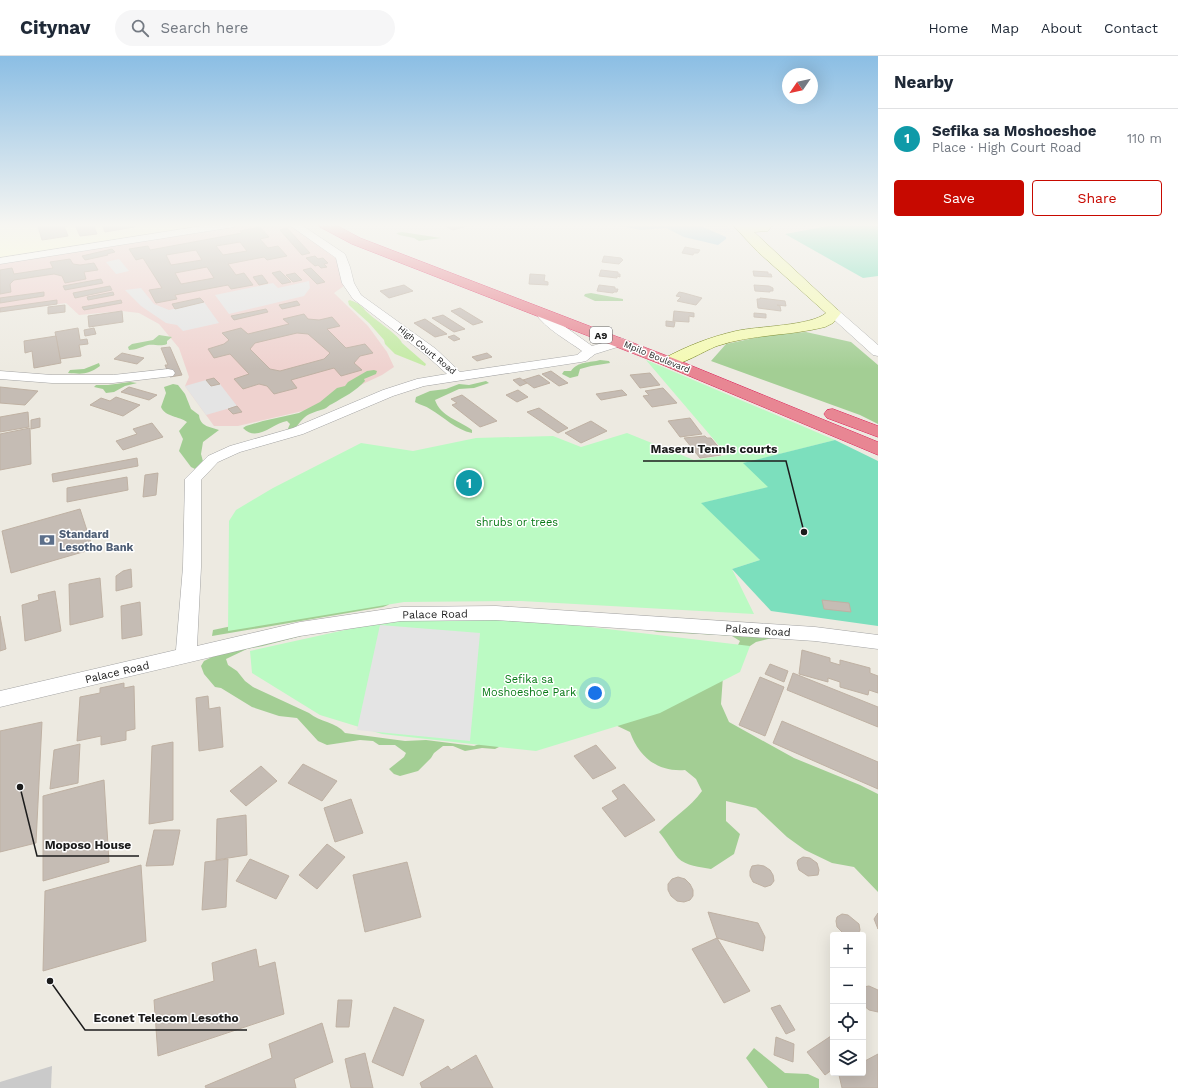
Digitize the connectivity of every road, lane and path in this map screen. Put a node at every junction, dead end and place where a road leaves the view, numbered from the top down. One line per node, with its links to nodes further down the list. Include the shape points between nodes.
1 (346, 272): 13 (street, High Court Road, via 348,283 357,297 431,352)
2 (436, 272): 5 (highway, Mpilo Boulevard / A9)
3 (458, 272): 10 (highway, Mpilo Boulevard / A9)
4 (790, 272): 6 (main road)
5 (541, 313): 7 (highway, Mpilo Boulevard / A9); 8 (street)
6 (834, 313): 9 (street); 10 (main road, via 831,318 816,325 739,335 701,346)
7 (620, 342): 8 (street, High Court Road); 10 (highway, Mpilo Boulevard / A9)
8 (590, 351): 13 (street, High Court Road, via 580,358)
9 (878, 352)
10 (675, 358): 14 (highway, Mpilo Boulevard / A9); 17 (highway, Mpilo Boulevard / A9)
11 (168, 373): 12 (street, via 113,379 52,379)
12 (0, 375)
13 (457, 376): 19 (street, via 422,382 298,431 234,449 213,459 193,479 192,567)
14 (799, 400)
15 (821, 409): 16 (highway)
16 (878, 432)
17 (878, 449)
18 (878, 642): 19 (street, Palace Road, via 815,634 496,613 402,614 300,629)
19 (186, 656): 20 (street, Palace Road)
20 (0, 699)

